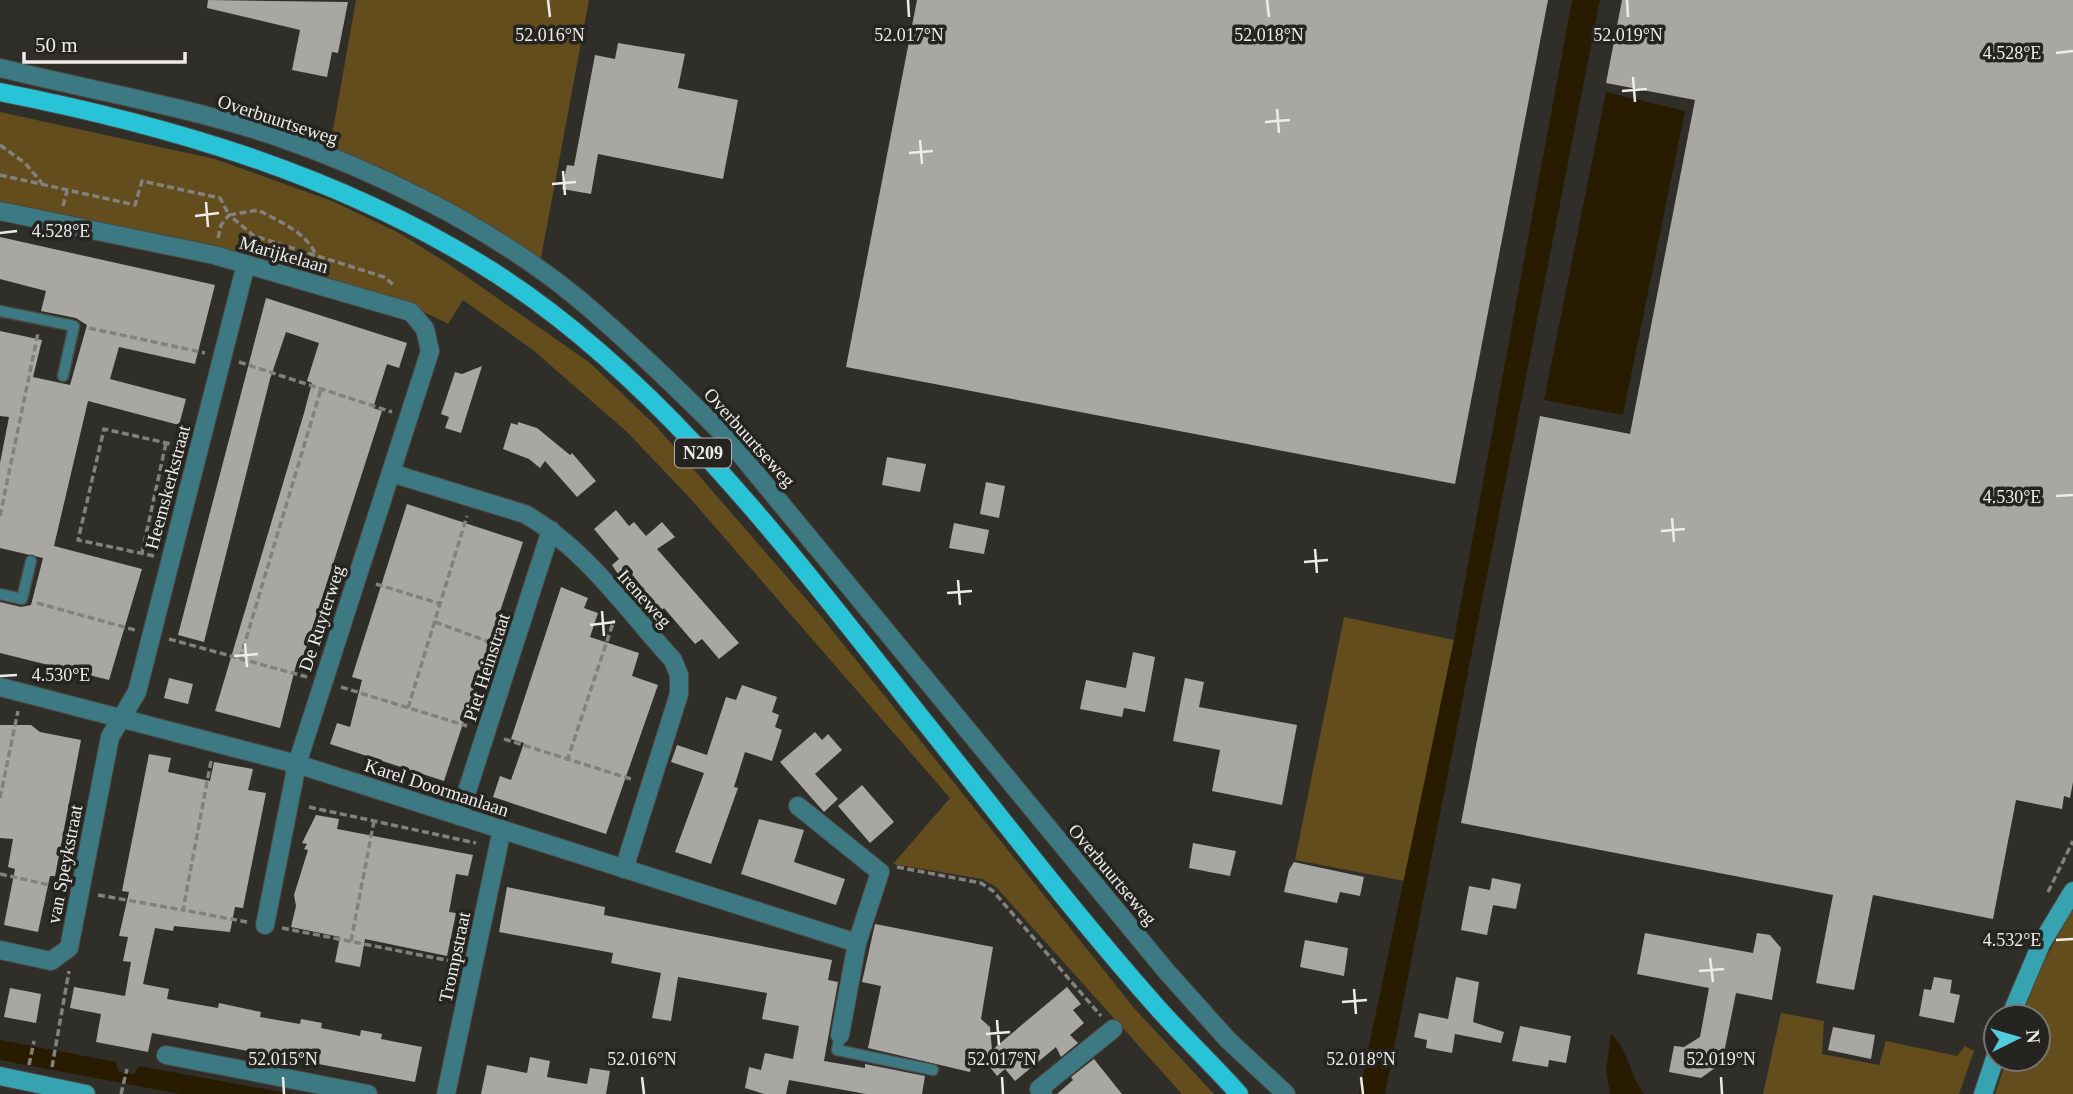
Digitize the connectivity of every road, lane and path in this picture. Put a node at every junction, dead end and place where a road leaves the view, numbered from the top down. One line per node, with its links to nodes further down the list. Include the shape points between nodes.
1 (0, 68): 76 (street, Overbuurtseweg, via 208,118 316,151 429,203 501,244 573,295 726,437 1167,972 1228,1040)
2 (0, 92): 66 (main road, N209, via 82,108 264,160 421,230 548,311 618,369 700,449 1149,999)
3 (0, 145): 5 (path)
4 (0, 175): 5 (path)
5 (44, 185): 7 (path, via 135,205 142,181 220,198)
6 (0, 211): 8 (street, Marijkelaan)
7 (229, 215): 8 (path, via 221,225); 9 (path, via 254,236); 9 (path, via 258,210 306,238)
8 (214, 255): 10 (street, Marijkelaan)
9 (316, 255): 11 (path, via 384,277)
10 (246, 264): 15 (street, Marijkelaan, via 411,312); 16 (street, Heemskerkstraat)
11 (402, 292)
12 (0, 311): 13 (lane)
13 (41, 319): 14 (lane); 24 (path)
14 (74, 326): 16 (path); 17 (lane)
15 (425, 329): 19 (street, De Ruyterweg, via 430,351)
16 (223, 357): 18 (path); 21 (street, Heemskerkstraat)
17 (63, 376)
18 (321, 389): 19 (path); 35 (path)
19 (410, 418): 22 (street, De Ruyterweg)
20 (166, 443): 21 (path); 26 (path); 26 (path, via 104,429 78,540)
21 (198, 450): 27 (street, Heemskerkstraat)
22 (391, 474): 23 (street, Ireneweg); 29 (street, De Ruyterweg)
23 (472, 497): 25 (street, Ireneweg, via 525,514); 32 (path)
24 (0, 516)
25 (551, 530): 31 (street, Ireneweg); 34 (street, Piet Heinstraat)
26 (142, 553): 27 (path)
27 (170, 559): 39 (street, Heemskerkstraat, via 136,692)
28 (31, 561): 30 (lane, via 22,599)
29 (356, 578): 32 (path); 41 (street, De Ruyterweg)
30 (0, 594)
31 (620, 602): 40 (path); 49 (street, Ireneweg, via 673,660 679,675 679,694)
32 (440, 604): 33 (path)
33 (435, 622): 34 (path); 38 (path)
34 (514, 650): 45 (street, Piet Heinstraat)
35 (240, 659)
36 (0, 687): 37 (street, Karel Doormanlaan)
37 (22, 692): 39 (street, Karel Doormanlaan); 42 (path)
38 (408, 708)
39 (121, 718): 41 (street, Karel Doormanlaan); 55 (street, van Speykstraat, via 110,737 69,948 51,961)
40 (568, 761)
41 (297, 764): 43 (street, De Ruyterweg); 45 (street, Karel Doormanlaan)
42 (0, 798)
43 (290, 802): 46 (path); 52 (street, De Ruyterweg)
44 (798, 806): 50 (street)
45 (459, 816): 47 (street, Karel Doormanlaan)
46 (374, 821): 48 (path); 53 (path)
47 (502, 829): 48 (street, Trompstraat); 49 (street, Karel Doormanlaan)
48 (498, 848): 72 (street, Trompstraat)
49 (624, 869): 54 (street, Karel Doormanlaan)
50 (880, 872): 54 (street); 58 (path, via 889,865 981,883 993,891)
51 (2073, 891): 57 (street, via 2041,944)
52 (265, 925)
53 (351, 942)
54 (857, 943): 59 (street)
55 (0, 950)
56 (69, 970): 65 (path)
57 (2016, 1003)
58 (1113, 1028): 73 (street, via 1039,1089)
59 (839, 1035): 63 (lane, via 836,1051)
60 (34, 1041): 64 (path)
61 (166, 1055): 71 (street)
62 (127, 1069): 69 (path)
63 (933, 1070)
64 (27, 1072)
65 (51, 1072)
66 (1219, 1072): 74 (main road, N209); 75 (main road, N209)
67 (1990, 1073): 77 (street)
68 (0, 1076): 70 (street)
69 (122, 1092)
70 (86, 1094)
71 (368, 1094)
72 (446, 1094)
73 (1043, 1094)
74 (1239, 1094)
75 (1248, 1094)
76 (1286, 1094)
77 (1983, 1094)

